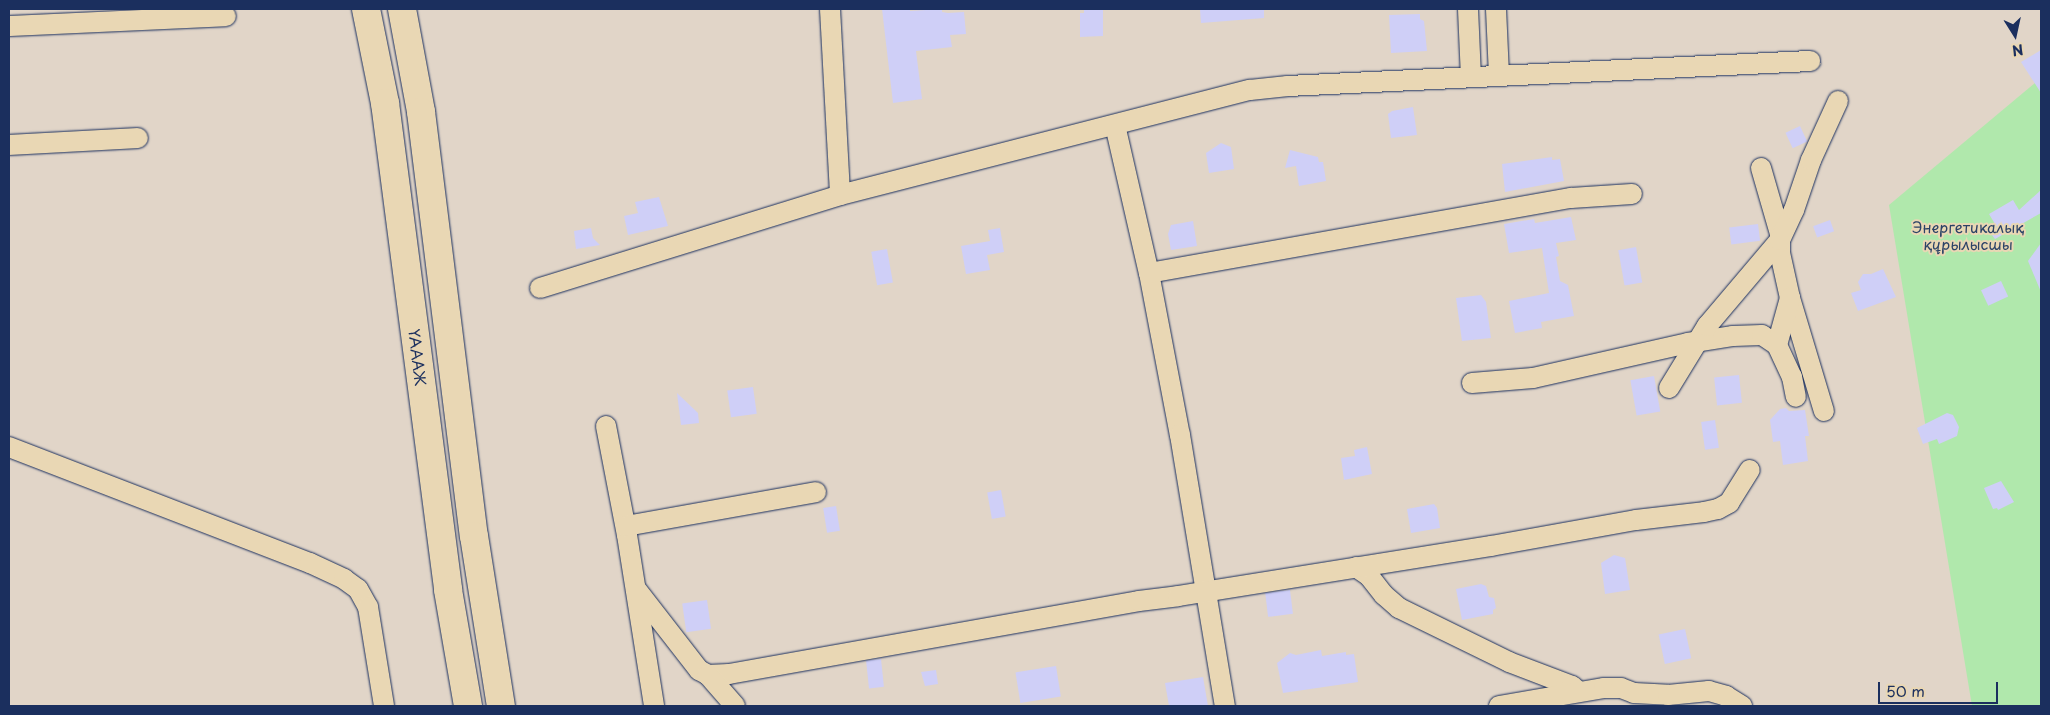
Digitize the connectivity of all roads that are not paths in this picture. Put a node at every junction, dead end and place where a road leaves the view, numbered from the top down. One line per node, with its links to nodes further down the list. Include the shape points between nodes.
1 (366, 9): 42 (highway, ҮАААЖ, via 385,103 448,590)
2 (402, 9): 43 (highway, via 420,112 474,536)
3 (830, 9): 17 (street)
4 (1468, 9): 10 (street)
5 (1496, 9): 9 (street)
6 (226, 16): 7 (street)
7 (9, 26)
8 (1810, 61): 9 (street)
9 (1499, 76): 10 (street)
10 (1472, 77): 12 (street, via 1250,90)
11 (1838, 100): 18 (street)
12 (1115, 125): 17 (street); 19 (street)
13 (138, 138): 14 (street)
14 (9, 145)
15 (1761, 168): 18 (street)
16 (1632, 194): 19 (street, via 1571,198)
17 (840, 195): 20 (street)
18 (1780, 240): 21 (street); 22 (street)
19 (1150, 273): 37 (street)
20 (540, 288)
21 (1790, 298): 23 (street); 27 (street)
22 (1696, 341): 23 (street, via 1762,335); 24 (street, via 1533,378); 25 (street)
23 (1777, 345): 26 (street, via 1792,377)
24 (1472, 383)
25 (1669, 388)
26 (1796, 397)
27 (1824, 412)
28 (606, 426): 34 (street)
29 (9, 447): 30 (street)
30 (36, 457): 31 (street); 41 (street, via 310,563 358,589 368,607)
31 (9, 463)
32 (1750, 470): 35 (street, via 1729,502 1718,509)
33 (816, 492): 34 (street)
34 (626, 526): 36 (street)
35 (1356, 567): 37 (street); 39 (street, via 1399,608 1509,662)
36 (636, 589): 38 (street, via 699,670); 44 (street)
37 (1205, 592): 38 (street, via 829,658); 46 (street)
38 (708, 675): 45 (street)
39 (1578, 691): 40 (street, via 1621,688); 47 (street)
40 (1639, 700): 48 (street, via 1709,691)
41 (384, 706)
42 (468, 706)
43 (501, 706)
44 (654, 706)
45 (735, 706)
46 (1225, 706)
47 (1499, 706)
48 (1742, 706)

